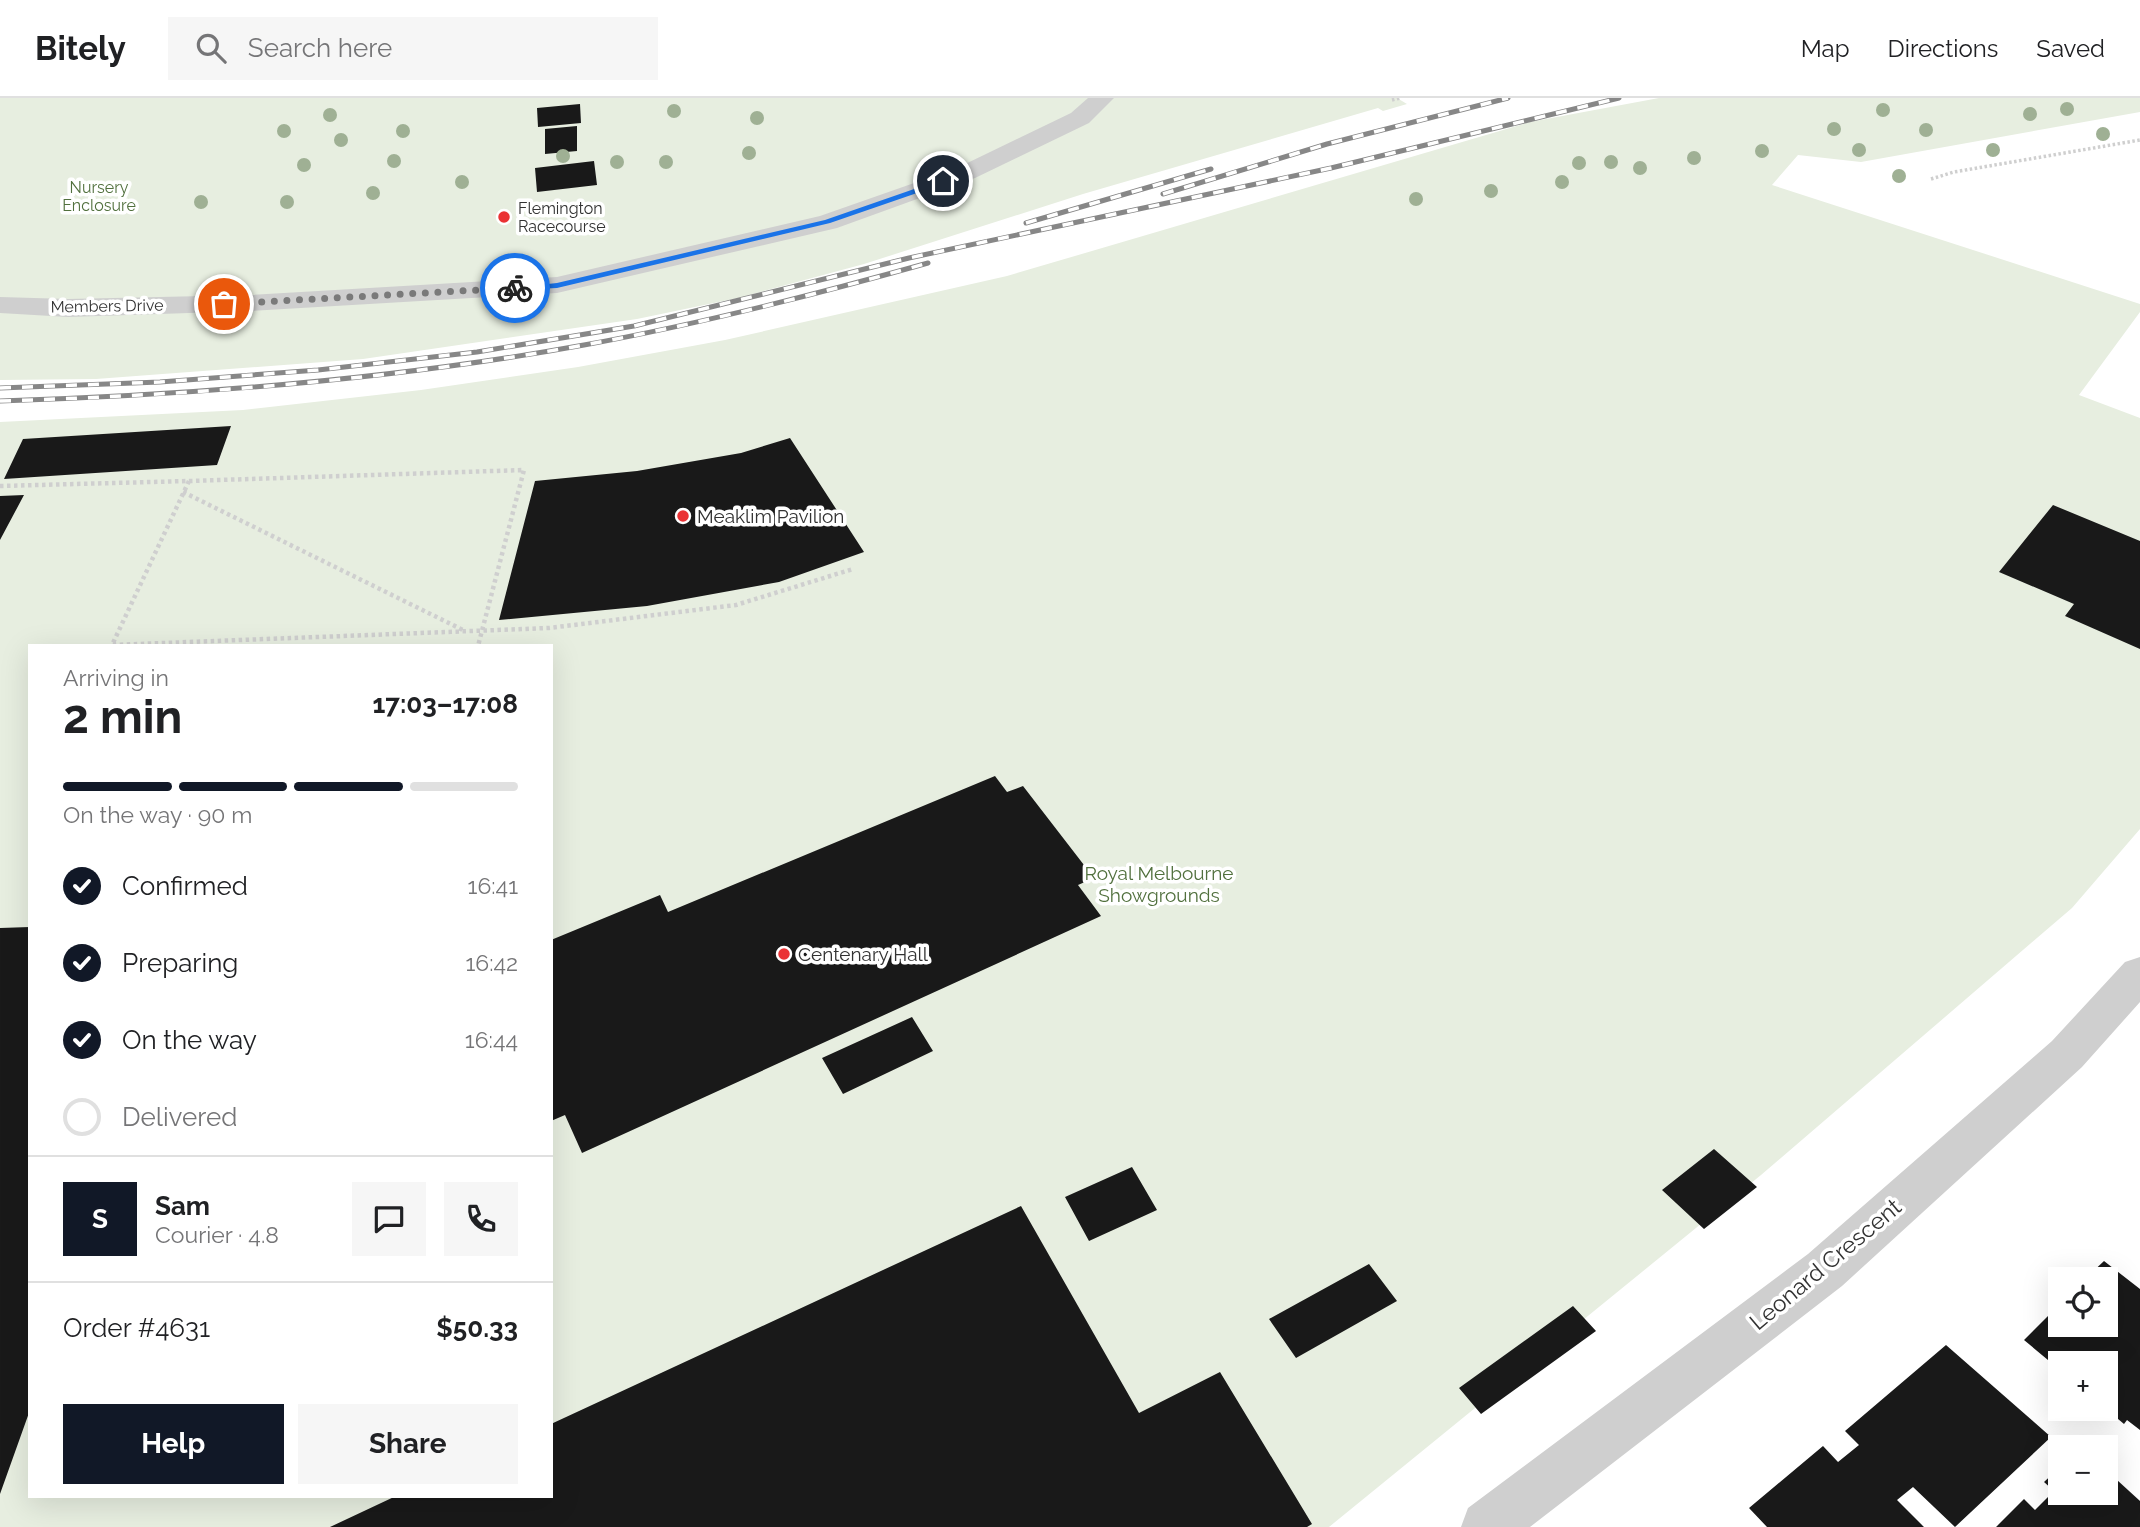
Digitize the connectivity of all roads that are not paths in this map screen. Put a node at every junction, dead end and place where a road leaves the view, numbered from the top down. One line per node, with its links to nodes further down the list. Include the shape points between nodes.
1 (1101, 98): 2 (street, Members Drive, via 1080,118 966,173 828,222 557,285 250,303 68,308)
2 (0, 305)
3 (2140, 974): 4 (street, Leonard Crescent, via 2067,1054 1825,1270)
4 (1487, 1527)

